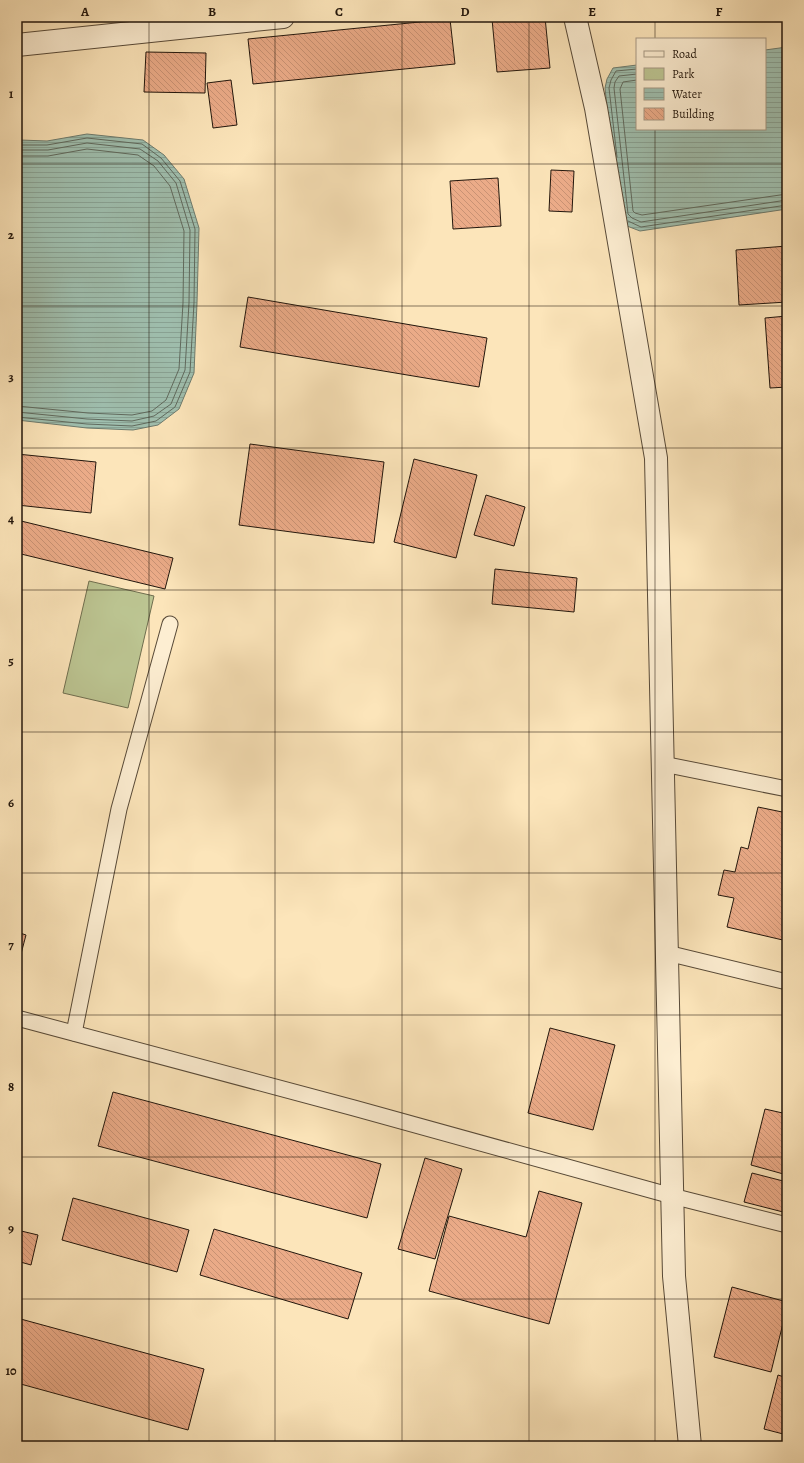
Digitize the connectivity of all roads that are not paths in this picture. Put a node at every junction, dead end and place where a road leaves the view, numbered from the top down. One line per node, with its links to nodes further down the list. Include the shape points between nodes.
1 (283, 17): 3 (street)
2 (575, 17): 5 (street, via 596,108 656,458)
3 (17, 45)
4 (170, 624): 10 (lane, via 119,809)
5 (663, 764): 6 (lane); 7 (street)
6 (787, 789)
7 (667, 953): 8 (lane); 11 (street)
8 (787, 982)
9 (17, 1018): 10 (lane)
10 (74, 1033): 11 (lane)
11 (672, 1196): 12 (lane); 13 (street, via 674,1276)
12 (787, 1225)
13 (690, 1446)

